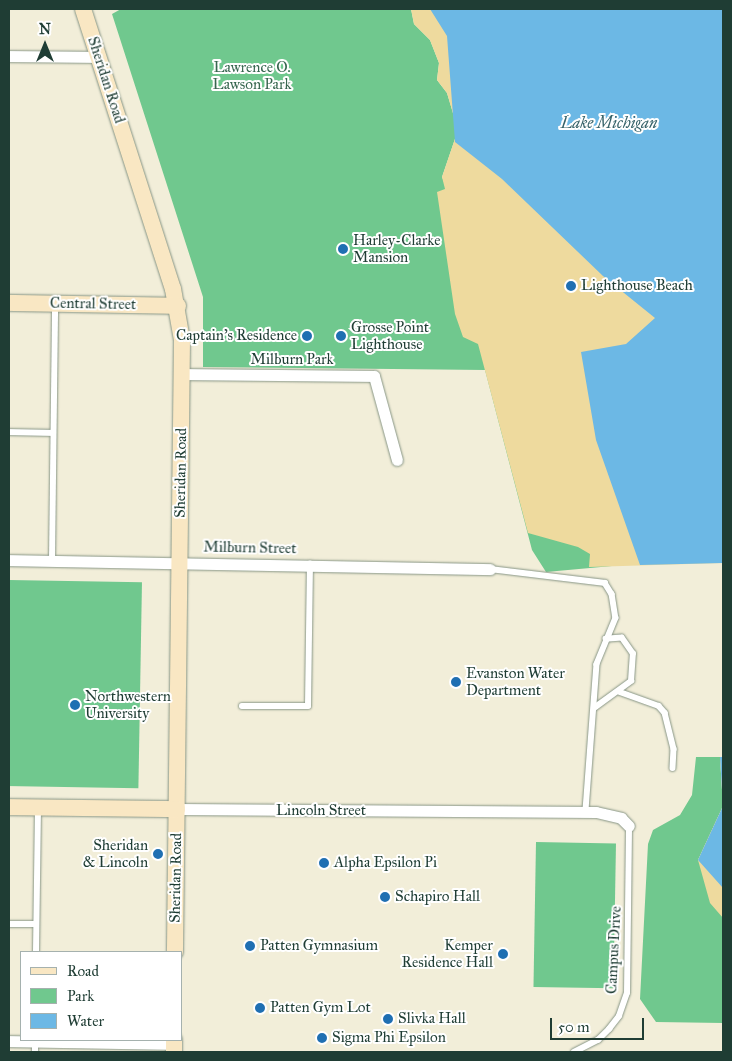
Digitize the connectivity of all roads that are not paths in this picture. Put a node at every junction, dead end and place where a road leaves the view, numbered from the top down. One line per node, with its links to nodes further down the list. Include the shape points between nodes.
1 (84, 9): 3 (main road, Sheridan Road)
2 (9, 56): 3 (street)
3 (99, 57): 6 (main road, Sheridan Road)
4 (9, 303): 5 (main road, Central Street)
5 (55, 304): 6 (main road, Central Street); 9 (lane)
6 (178, 306): 7 (main road, Sheridan Road)
7 (182, 374): 10 (street, Milburn Park, via 374,376); 13 (main road, Sheridan Road)
8 (9, 432): 9 (lane)
9 (54, 433): 12 (lane)
10 (397, 460)
11 (9, 560): 12 (street, Milburn Street)
12 (52, 560): 13 (street, Milburn Street)
13 (180, 562): 14 (street, Milburn Street); 23 (main road, Sheridan Road)
14 (310, 564): 15 (street, Milburn Street); 18 (lane, via 308,706)
15 (490, 569): 16 (lane, via 605,582 612,594 616,618)
16 (606, 639): 17 (lane, via 622,638 633,654 631,681); 19 (lane, via 597,664)
17 (620, 692): 19 (lane); 20 (lane, via 658,706 665,713 674,749)
18 (242, 706)
19 (594, 708): 24 (lane)
20 (673, 768)
21 (9, 807): 22 (main road, Lincoln Street)
22 (38, 808): 23 (main road, Lincoln Street); 27 (lane)
23 (177, 809): 24 (street, Lincoln Street); 29 (main road, Sheridan Road)
24 (586, 812): 25 (street, Lincoln Street, via 621,818)
25 (629, 826): 33 (lane, Campus Drive, via 627,993 619,1016 610,1029 598,1040)
26 (9, 924): 27 (lane)
27 (36, 924): 28 (lane)
28 (36, 951)
29 (175, 951)
30 (9, 1041): 31 (street)
31 (35, 1045): 32 (street)
32 (174, 1045)
33 (574, 1052)

